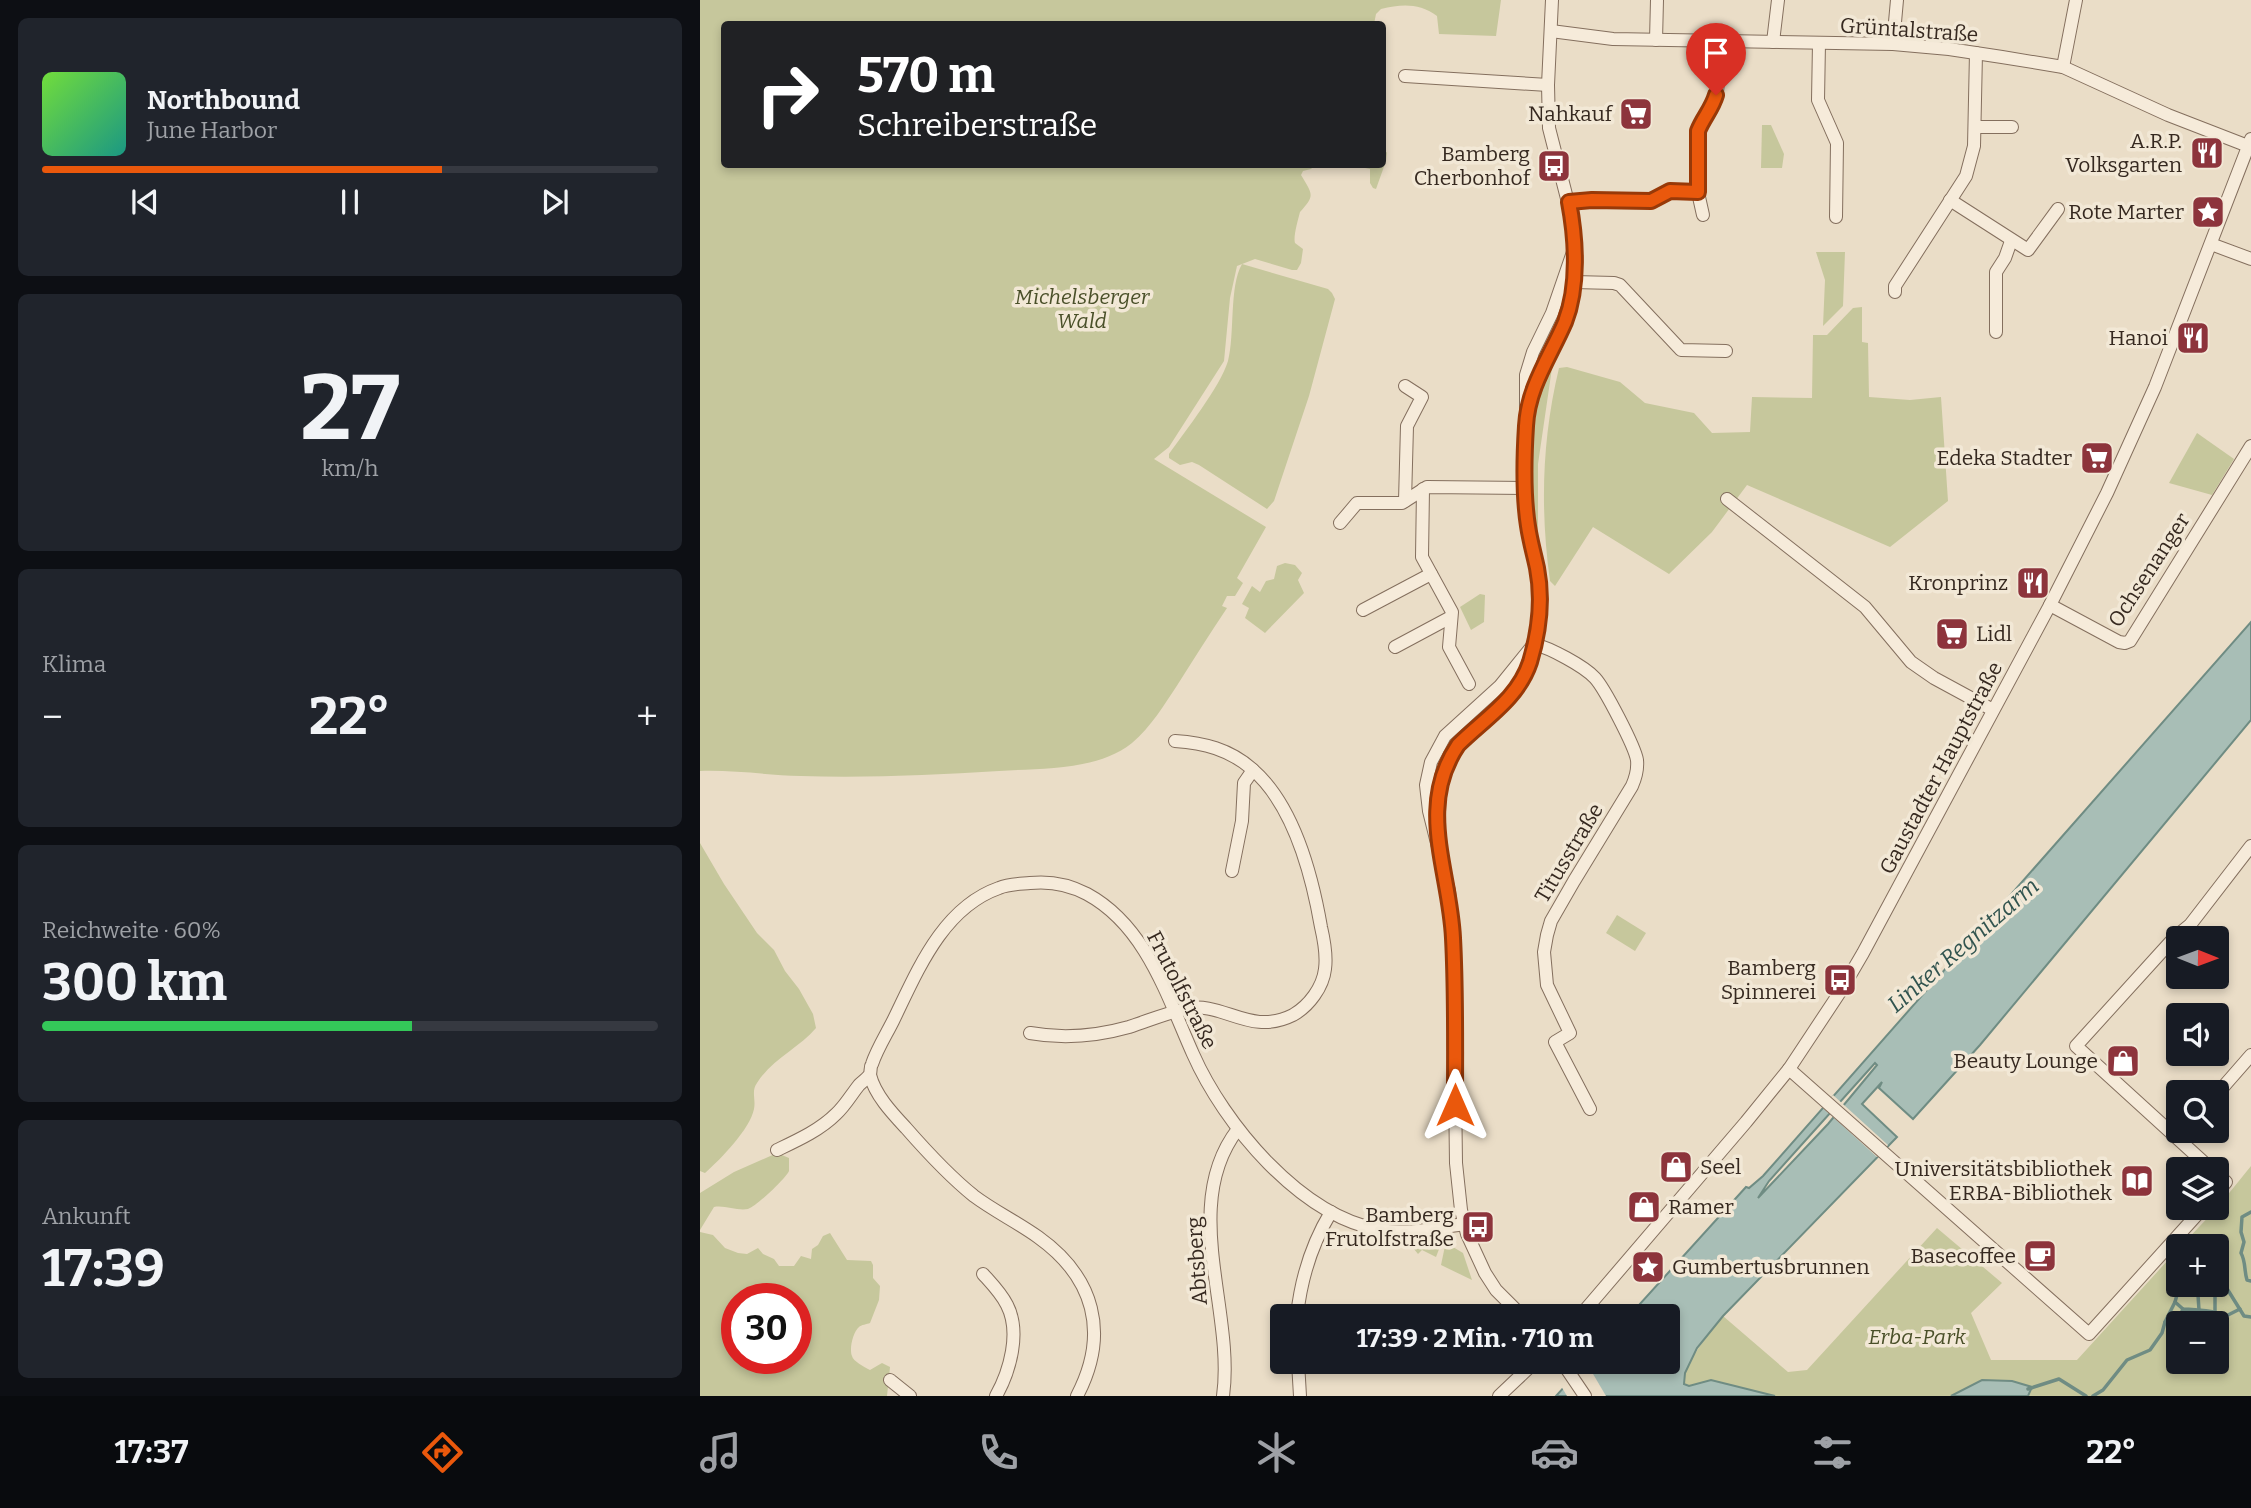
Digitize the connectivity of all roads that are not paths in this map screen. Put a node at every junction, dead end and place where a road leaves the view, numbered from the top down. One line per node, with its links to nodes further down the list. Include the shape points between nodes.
1 (1552, 0): 6 (street)
2 (1657, 0): 7 (street)
3 (1778, 0): 9 (street)
4 (1898, 0): 11 (street)
5 (2076, 0): 13 (street)
6 (1551, 32): 7 (street, Grüntalstraße); 15 (street)
7 (1656, 40): 8 (street, Grüntalstraße)
8 (1718, 41): 9 (street, Grüntalstraße); 19 (street, via 1716,95 1698,131)
9 (1773, 43): 10 (street, Grüntalstraße)
10 (1819, 43): 11 (street, Grüntalstraße); 24 (street, via 1818,100 1837,142)
11 (1893, 44): 12 (street, Grüntalstraße)
12 (1976, 53): 13 (street, Grüntalstraße); 16 (street)
13 (2063, 67): 18 (street, Grüntalstraße, via 2168,114)
14 (1405, 76): 15 (street)
15 (1548, 85): 21 (street, via 1549,128)
16 (1975, 127): 17 (street); 20 (street, via 1966,176)
17 (2012, 127)
18 (2250, 142): 26 (street, Gaustadter Hauptstraße)
19 (1698, 192): 21 (street, via 1670,191 1651,201); 23 (street)
20 (1950, 200): 25 (street); 30 (street)
21 (1569, 202): 27 (street)
22 (2058, 209): 25 (street, via 2028,250)
23 (1703, 215)
24 (1836, 217)
25 (2011, 241): 31 (street, via 1996,272)
26 (2211, 244): 28 (street); 42 (street, Gaustadter Hauptstraße, via 2140,422)
27 (1573, 252): 29 (street); 34 (street, via 1529,363)
28 (2251, 259)
29 (1574, 282): 32 (street, via 1620,285 1681,350); 34 (street, via 1570,309 1535,384)
30 (1895, 292)
31 (1996, 332)
32 (1726, 351)
33 (1405, 386): 39 (street, via 1422,397 1407,426)
34 (1526, 423): 36 (street)
35 (2251, 446): 42 (street, Ochsenanger, via 2130,641 2119,642)
36 (1526, 488): 37 (street); 45 (street, via 1540,586)
37 (1423, 489): 39 (street); 41 (street, via 1422,557)
38 (1727, 499): 48 (street, via 1865,607 1911,662)
39 (1405, 501): 40 (street, via 1357,503)
40 (1340, 523)
41 (1431, 573): 43 (street); 44 (street)
42 (2050, 605): 48 (street, Gaustadter Hauptstraße)
43 (1363, 610)
44 (1451, 617): 46 (street); 47 (street, via 1449,648)
45 (1534, 644): 59 (street, Titusstraße, via 1594,677 1633,748 1637,764 1632,786 1551,921 1544,952 1547,985 1570,1033 1555,1042); 67 (street, via 1530,663 1514,692 1458,745 1437,796 1437,837 1453,934 1455,1154)
46 (1395, 648)
47 (1469, 684)
48 (1993, 710): 56 (street, Gaustadter Hauptstraße, via 1863,953)
49 (1175, 740): 50 (street, via 1216,747)
50 (1253, 770): 52 (street, via 1244,783); 53 (street, via 1280,805 1309,870 1324,942 1323,978 1301,1009 1278,1020 1252,1022 1205,1008)
51 (2251, 846): 60 (street, via 2190,925 2076,1046)
52 (1232, 871)
53 (1174, 1012): 54 (street, via 1087,1035); 57 (street, Frutolfstraße, via 1135,935 1107,906 1075,888 1014,884 980,897 946,927 912,980); 61 (street, Frutolfstraße, via 1205,1078)
54 (1030, 1033)
55 (2251, 1055): 58 (street)
56 (1789, 1069): 66 (street, via 2089,1334); 71 (street, Gaustadter Hauptstraße)
57 (870, 1075): 63 (street, Frutolfstraße, via 836,1114); 78 (street, via 896,1117 937,1163 972,1195 1053,1249 1077,1274 1093,1311 1095,1330 1089,1370)
58 (2229, 1080)
59 (1590, 1109)
60 (2166, 1122)
61 (1238, 1129): 65 (street, Frutolfstraße, via 1289,1182); 79 (street, Abtsberg, via 1219,1162 1211,1214 1225,1359)
62 (2189, 1143): 64 (street)
63 (777, 1150)
64 (2201, 1157)
65 (1331, 1212): 67 (street, Frutolfstraße, via 1389,1231); 69 (street, via 1310,1255)
66 (2192, 1220)
67 (1464, 1224): 70 (street, via 1485,1273)
68 (983, 1274): 77 (street, via 1000,1293 1011,1318 1010,1362)
69 (1299, 1304)
70 (1508, 1304)
71 (1591, 1304)
72 (1299, 1374): 80 (street)
73 (1522, 1374): 81 (street)
74 (1571, 1374): 82 (street)
75 (890, 1380): 76 (street)
76 (910, 1396)
77 (996, 1396)
78 (1077, 1396)
79 (1223, 1396)
80 (1300, 1396)
81 (1499, 1396)
82 (1585, 1396)

